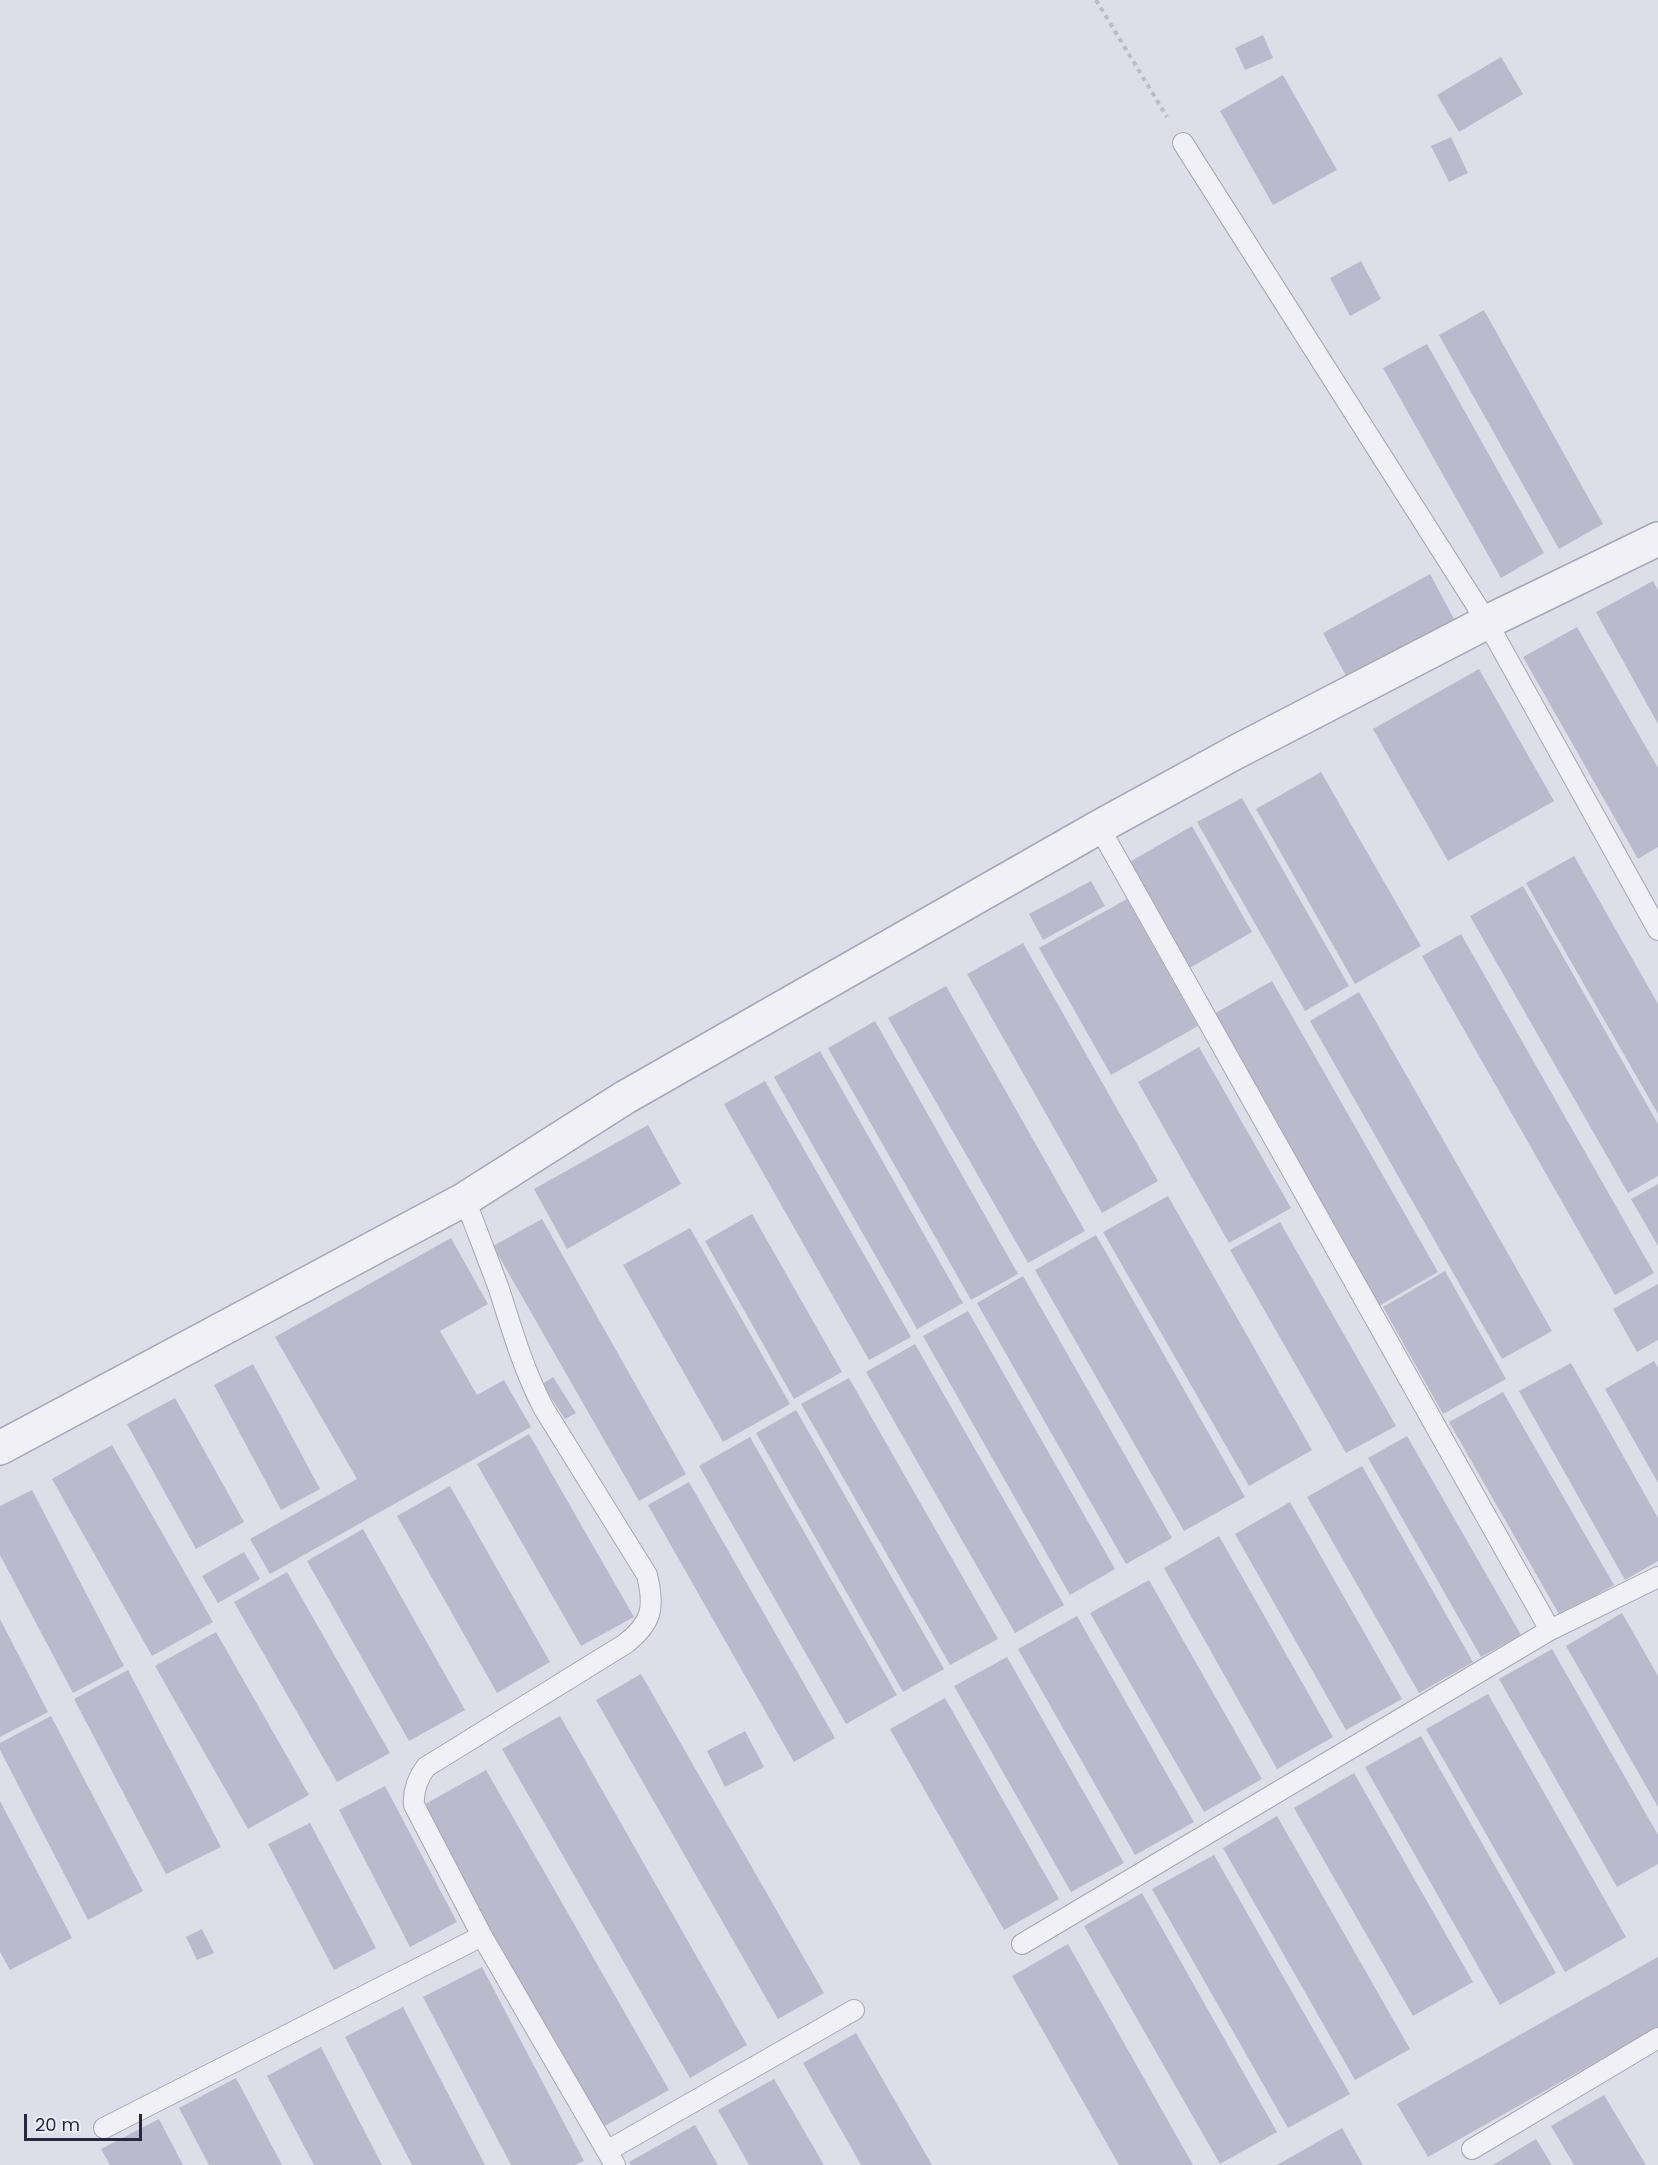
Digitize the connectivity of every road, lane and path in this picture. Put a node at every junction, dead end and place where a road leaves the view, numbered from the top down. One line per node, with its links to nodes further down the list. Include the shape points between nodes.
1 (1096, 0): 2 (path)
2 (1183, 143): 4 (lane)
3 (1658, 539): 4 (street)
4 (1487, 622): 5 (street); 6 (lane)
5 (1099, 827): 7 (street, via 624,1098); 10 (lane)
6 (1658, 930)
7 (465, 1199): 8 (street); 11 (lane, via 532,1386 647,1575 652,1600 648,1620 625,1644 436,1759 419,1775 414,1805)
8 (0, 1448)
9 (1658, 1577): 10 (lane)
10 (1550, 1630): 12 (lane)
11 (482, 1936): 15 (lane); 17 (lane)
12 (1022, 1944)
13 (854, 2010): 17 (lane)
14 (1658, 2038): 16 (lane)
15 (104, 2128)
16 (1472, 2149)
17 (611, 2158)

